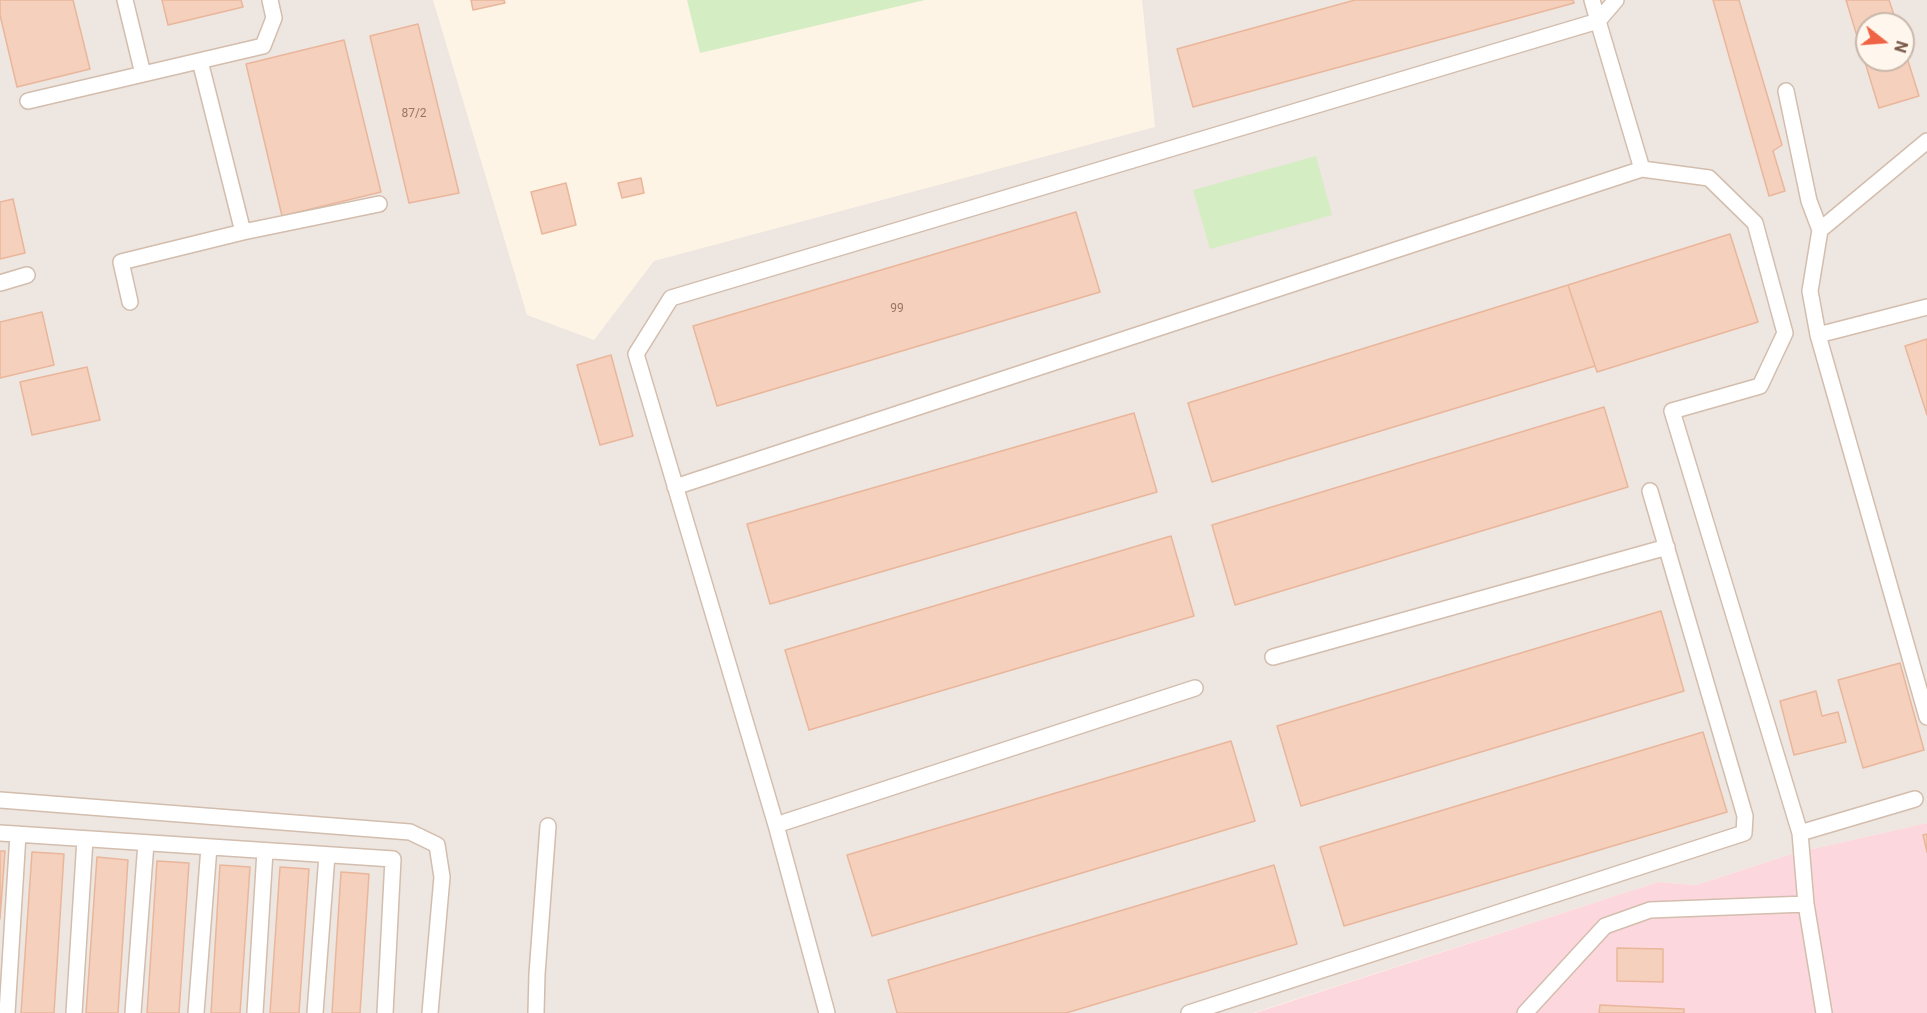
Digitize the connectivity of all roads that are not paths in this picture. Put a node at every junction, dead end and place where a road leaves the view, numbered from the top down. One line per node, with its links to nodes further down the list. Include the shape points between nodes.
1 (125, 0): 7 (lane)
2 (270, 0): 6 (lane, via 274,18 263,46)
3 (1592, 0): 5 (lane)
4 (1616, 0): 5 (lane)
5 (1598, 21): 11 (lane); 20 (lane, via 670,298 636,354)
6 (200, 61): 7 (lane); 14 (lane)
7 (143, 74): 9 (lane)
8 (1786, 91): 13 (lane, via 1809,201)
9 (28, 101)
10 (1927, 141): 13 (lane)
11 (1642, 169): 20 (lane); 32 (lane, via 1709,178 1755,223 1785,333 1760,386 1672,411)
12 (379, 204): 14 (lane)
13 (1820, 230): 19 (lane, via 1810,291)
14 (243, 232): 17 (lane, via 121,262)
15 (27, 275): 16 (lane)
16 (0, 283)
17 (130, 302)
18 (1927, 307): 19 (lane)
19 (1818, 335): 25 (lane)
20 (675, 487): 28 (lane)
21 (1650, 492): 22 (lane)
22 (1667, 547): 23 (lane); 49 (lane, via 1745,816 1744,833)
23 (1273, 657)
24 (1194, 688): 28 (lane)
25 (1927, 717)
26 (1915, 799): 32 (lane)
27 (0, 801): 46 (lane, via 410,832 438,845 442,877)
28 (776, 825): 48 (lane)
29 (548, 826): 47 (lane)
30 (0, 833): 31 (lane)
31 (18, 834): 33 (lane); 39 (lane)
32 (1800, 834): 38 (lane)
33 (85, 839): 34 (lane); 40 (lane)
34 (146, 843): 35 (lane); 41 (lane)
35 (209, 847): 36 (lane); 42 (lane)
36 (265, 851): 37 (lane); 43 (lane)
37 (327, 855): 44 (lane); 45 (lane, via 393,859)
38 (1806, 904): 50 (lane, via 1650,910 1605,926); 51 (lane)
39 (7, 1013)
40 (74, 1013)
41 (133, 1013)
42 (196, 1013)
43 (255, 1013)
44 (315, 1013)
45 (385, 1013)
46 (430, 1013)
47 (536, 1013)
48 (827, 1013)
49 (1189, 1013)
50 (1525, 1013)
51 (1824, 1013)

